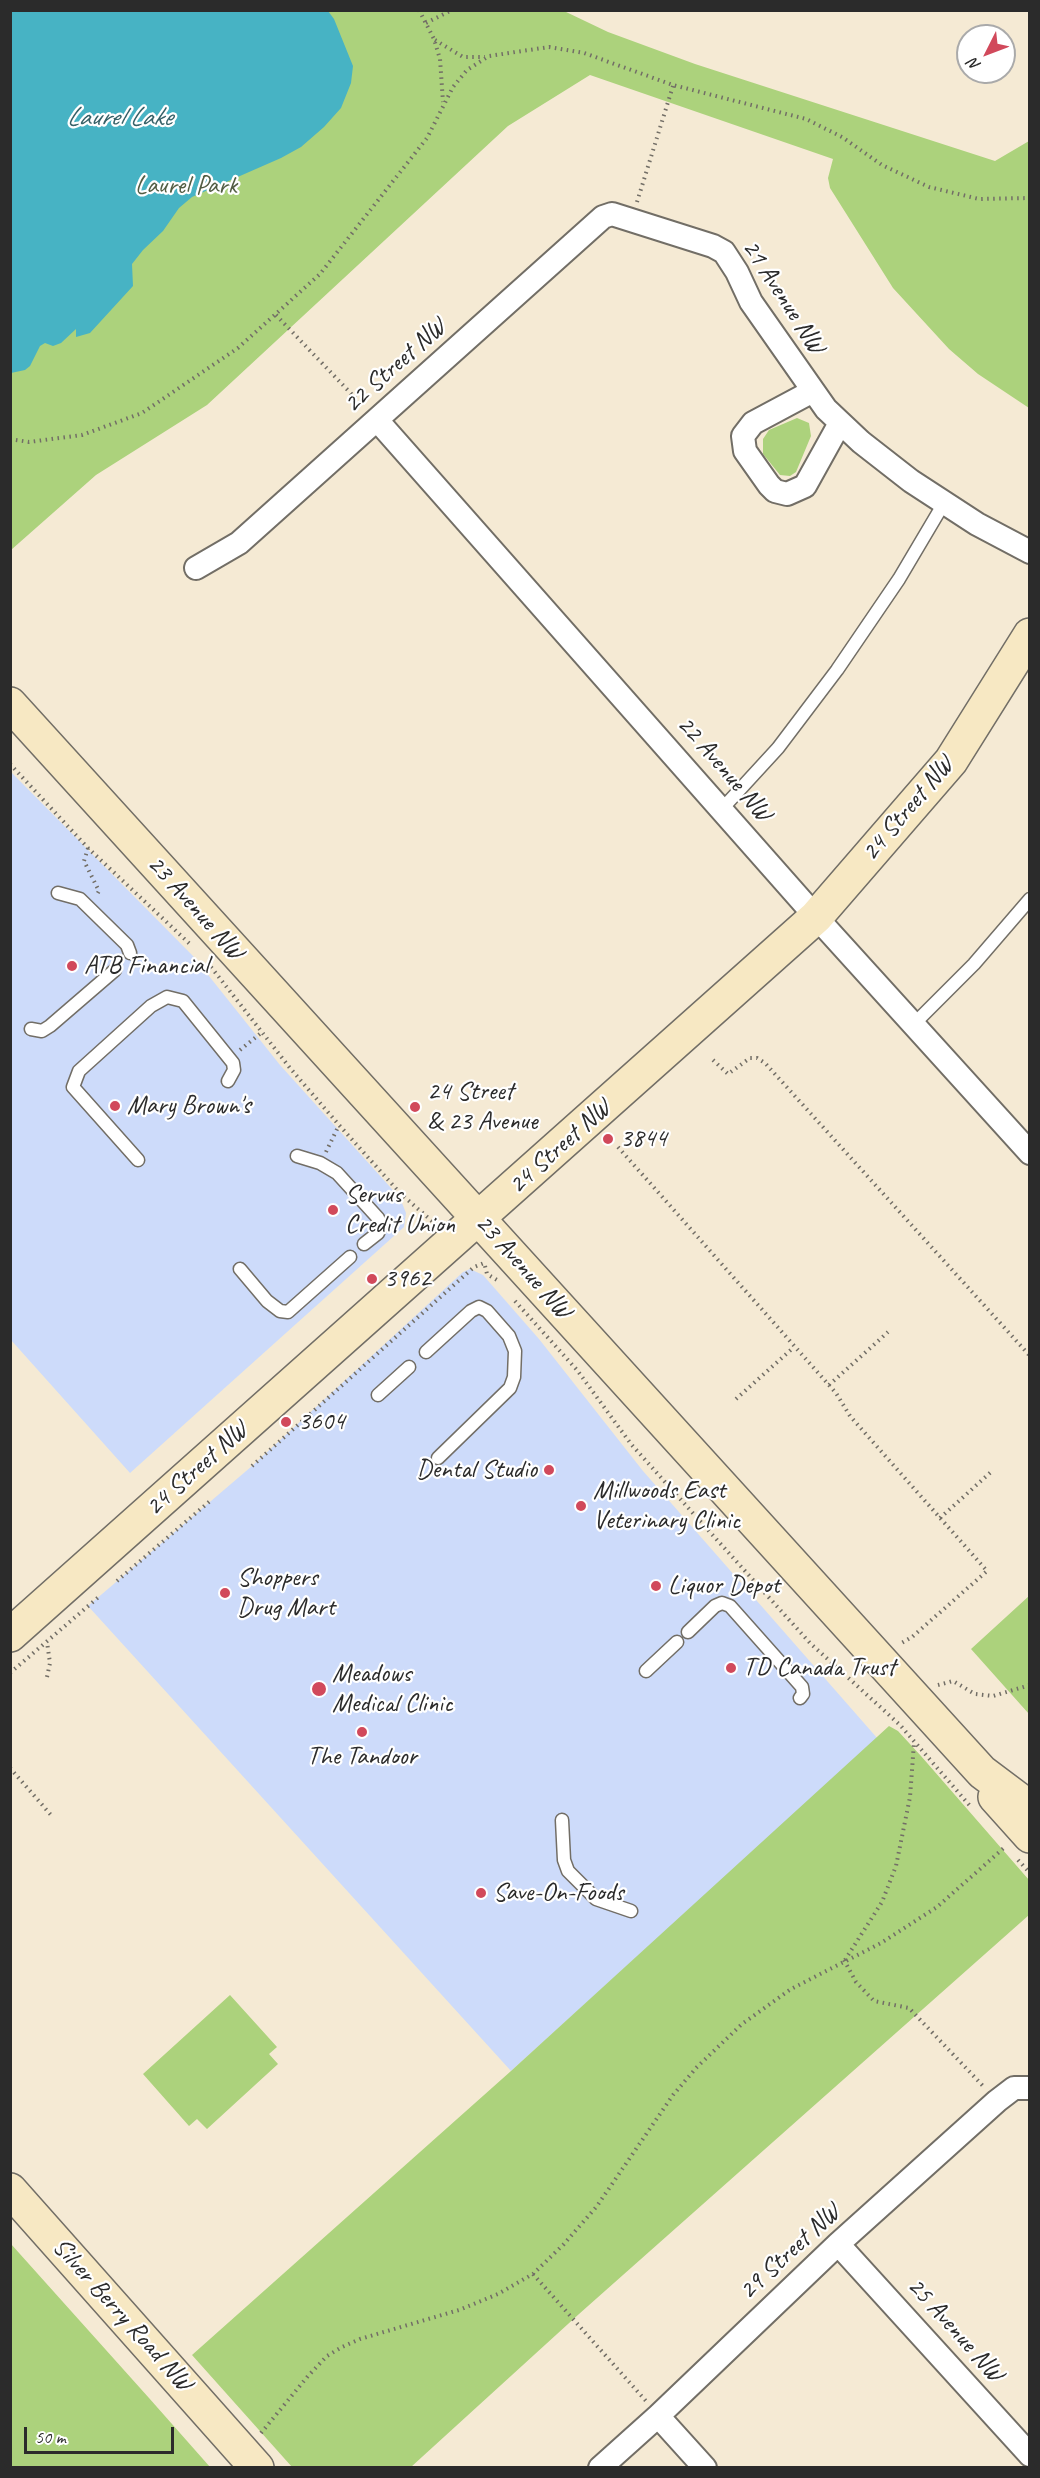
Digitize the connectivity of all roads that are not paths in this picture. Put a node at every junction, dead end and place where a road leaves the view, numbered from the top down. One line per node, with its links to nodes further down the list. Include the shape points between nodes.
1 (632, 220): 2 (street, 21 Avenue NW, via 724,252 751,302); 3 (street, 22 Street NW, via 612,214 603,217)
2 (812, 392): 4 (street, 21 Avenue NW); 4 (street, 21 Avenue NW, via 753,423 743,436 745,451 769,485 787,494 805,486)
3 (377, 420): 7 (street, 22 Street NW, via 239,543); 10 (street, 22 Avenue NW)
4 (840, 423): 5 (street, 21 Avenue NW, via 880,458)
5 (944, 503): 6 (street, 21 Avenue NW); 10 (lane, via 899,579 837,670 778,748)
6 (1029, 552)
7 (196, 568)
8 (1029, 635): 13 (street, 24 Street NW, via 951,761)
9 (12, 704): 22 (street, 23 Avenue NW)
10 (722, 809): 13 (street, 22 Avenue NW)
11 (58, 893): 14 (lane, via 88,905 127,945)
12 (1029, 899): 16 (lane, via 974,964)
13 (816, 917): 16 (street, 22 Avenue NW); 22 (street, 24 Street NW)
14 (130, 953)
15 (115, 970): 17 (lane, via 50,1026 42,1031)
16 (913, 1025): 19 (street, 22 Avenue NW)
17 (32, 1029)
18 (228, 1081): 21 (lane, via 234,1070 230,1058 183,1001 167,997 151,1006 80,1071 73,1087)
19 (1029, 1153)
20 (297, 1156): 23 (lane, via 337,1173 381,1225 378,1233)
21 (138, 1160)
22 (479, 1219): 31 (street, 24 Street NW); 35 (street, 23 Avenue NW)
23 (364, 1244)
24 (350, 1257): 25 (lane, via 288,1312 267,1301)
25 (240, 1269)
26 (426, 1352): 29 (lane, via 479,1307 509,1336 514,1351 510,1388)
27 (409, 1367): 28 (lane)
28 (378, 1395)
29 (438, 1458)
30 (688, 1632): 34 (lane, via 715,1606 730,1606 802,1687)
31 (10, 1635)
32 (677, 1642): 33 (lane)
33 (646, 1671)
34 (800, 1698)
35 (982, 1772): 36 (street, 23 Avenue NW); 38 (street, 23 Avenue NW, via 986,1787)
36 (1029, 1808)
37 (562, 1820): 39 (lane, via 568,1871 596,1899)
38 (1014, 1837)
39 (631, 1911)
40 (1027, 2087): 42 (street, 29 Street NW, via 1014,2088 997,2101)
41 (10, 2190): 44 (street, Silver Berry Road NW)
42 (838, 2244): 43 (street, 29 Street NW); 45 (street, 25 Avenue NW)
43 (658, 2416): 46 (street, 29 Street NW); 47 (street)
44 (256, 2454)
45 (1029, 2455)
46 (600, 2468)
47 (705, 2468)

